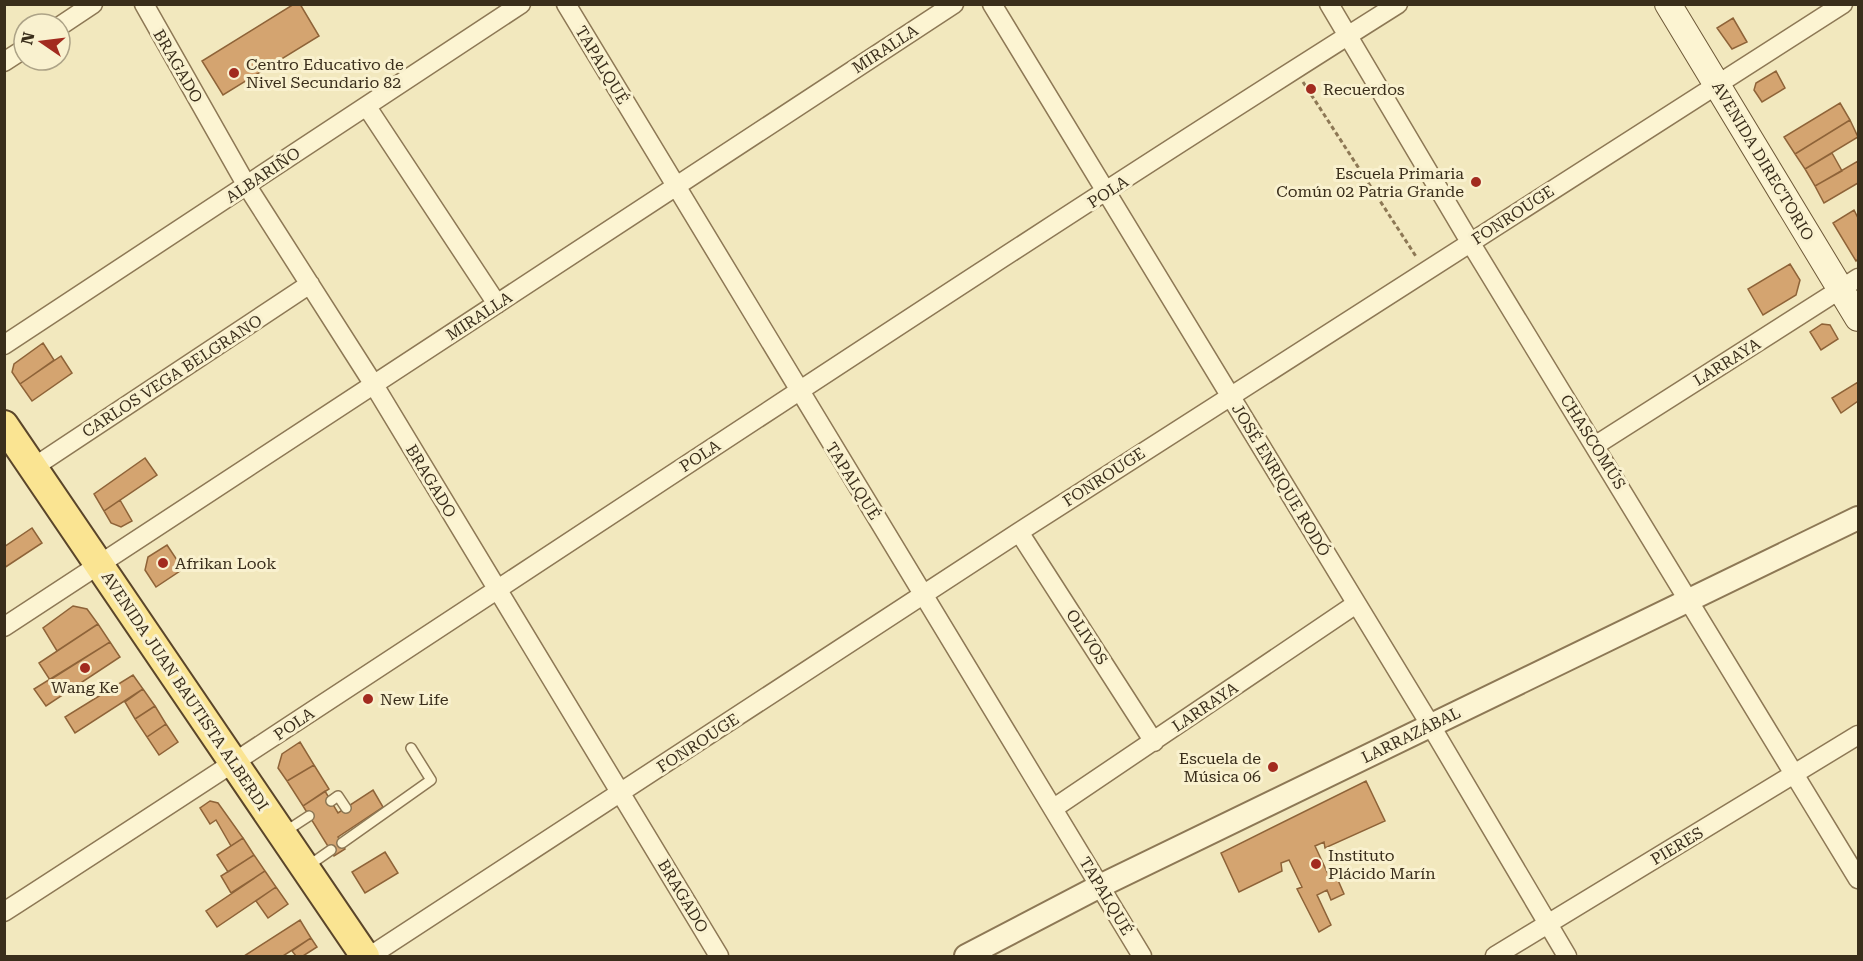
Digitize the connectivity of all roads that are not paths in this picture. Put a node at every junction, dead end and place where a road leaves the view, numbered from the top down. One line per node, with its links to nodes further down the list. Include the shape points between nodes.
1 (93, 4): 11 (street)
2 (144, 4): 15 (street, BRAGADO)
3 (521, 4): 14 (street, ALBARIÑO)
4 (566, 4): 16 (street, TAPALQUÉ)
5 (954, 4): 16 (street, MIRALLA)
6 (992, 4): 17 (street, JOSÉ ENRIQUE RODÓ)
7 (1329, 4): 12 (street, CHASCOMÚS)
8 (1398, 4): 12 (street, POLA)
9 (1668, 4): 13 (main road, AVENIDA DIRECTORIO)
10 (1843, 4): 13 (street, FONROUGE)
11 (72, 18)
12 (1348, 36): 17 (street, POLA); 18 (street, CHASCOMÚS)
13 (1717, 85): 18 (street, FONROUGE); 19 (main road, AVENIDA DIRECTORIO)
14 (367, 106): 15 (street, ALBARIÑO); 21 (street)
15 (247, 186): 20 (street, BRAGADO); 23 (street, ALBARIÑO)
16 (675, 187): 21 (street, MIRALLA); 25 (street, TAPALQUÉ)
17 (1106, 193): 25 (street, POLA); 26 (street, JOSÉ ENRIQUE RODÓ)
18 (1470, 242): 26 (street, FONROUGE); 28 (street, CHASCOMÚS)
19 (1850, 284): 22 (main road, AVENIDA DIRECTORIO); 28 (street, LARRAYA)
20 (310, 285): 24 (street, BRAGADO); 29 (street, CARLOS VEGA BELGRANO)
21 (497, 304): 24 (street, MIRALLA)
22 (1858, 318)
23 (4, 345)
24 (374, 385): 32 (street, MIRALLA); 33 (street, BRAGADO)
25 (799, 392): 33 (street, POLA); 34 (street, TAPALQUÉ)
26 (1230, 397): 31 (street, FONROUGE); 36 (street, JOSÉ ENRIQUE RODÓ)
27 (4, 425): 29 (main road, AVENIDA JUAN BAUTISTA ALBERDI)
28 (1596, 445): 35 (street, CHASCOMÚS)
29 (34, 467): 32 (main road, AVENIDA JUAN BAUTISTA ALBERDI)
30 (1858, 518): 35 (street, LARRAZÁBAL)
31 (1019, 532): 34 (street, FONROUGE); 40 (street, OLIVOS)
32 (99, 566): 37 (street, MIRALLA); 42 (main road, AVENIDA JUAN BAUTISTA ALBERDI)
33 (496, 589): 42 (street, POLA); 44 (street, BRAGADO)
34 (923, 595): 44 (street, FONROUGE); 47 (street, TAPALQUÉ)
35 (1690, 601): 38 (street, LARRAZÁBAL); 43 (street, CHASCOMÚS)
36 (1356, 604): 38 (street, JOSÉ ENRIQUE RODÓ); 40 (street, LARRAYA)
37 (4, 627)
38 (1431, 726): 54 (street, LARRAZÁBAL); 56 (street, JOSÉ ENRIQUE RODÓ)
39 (1858, 735): 43 (street, PIERES)
40 (1154, 742): 47 (street, LARRAYA)
41 (411, 748): 50 (lane, via 431,780 359,827)
42 (234, 764): 49 (main road, AVENIDA JUAN BAUTISTA ALBERDI); 55 (street, POLA)
43 (1795, 774): 53 (street, CHASCOMÚS); 56 (street, PIERES)
44 (620, 794): 57 (street, FONROUGE); 58 (street, BRAGADO)
45 (331, 801): 46 (lane, via 338,796)
46 (346, 808)
47 (1054, 808): 54 (street, TAPALQUÉ)
48 (309, 816): 49 (lane)
49 (282, 833): 52 (main road, AVENIDA JUAN BAUTISTA ALBERDI)
50 (342, 843)
51 (331, 850): 52 (lane)
52 (306, 868): 57 (main road, AVENIDA JUAN BAUTISTA ALBERDI)
53 (1858, 879)
54 (1100, 886): 59 (street, LARRAZÁBAL); 60 (street, TAPALQUÉ)
55 (4, 912)
56 (1548, 924): 61 (street, PIERES); 62 (street, JOSÉ ENRIQUE RODÓ)
57 (368, 957)
58 (719, 957)
59 (966, 957)
60 (1142, 957)
61 (1495, 957)
62 (1567, 957)

